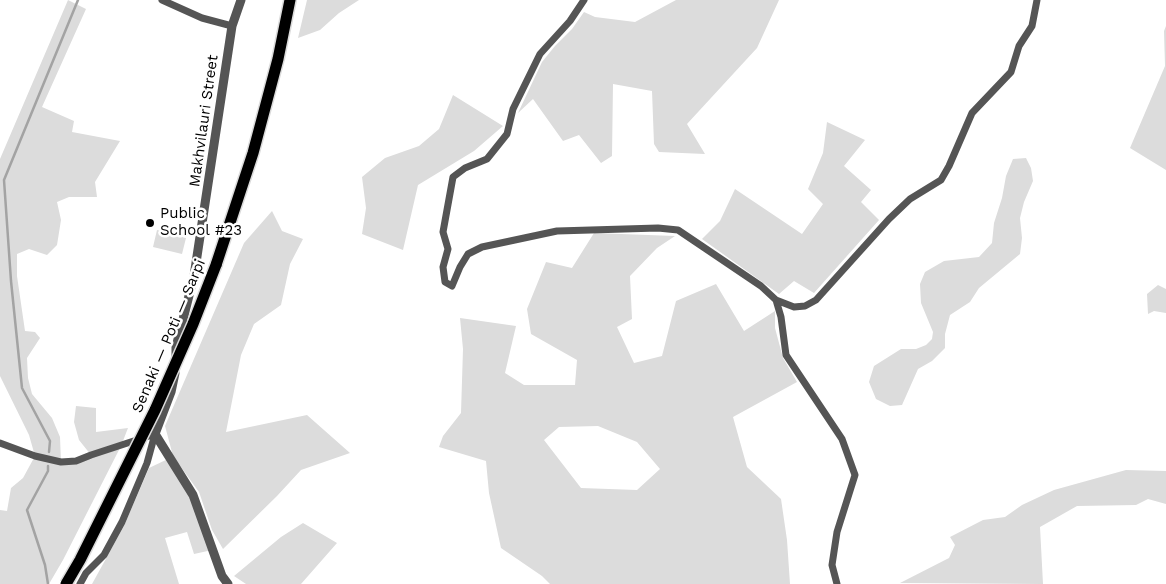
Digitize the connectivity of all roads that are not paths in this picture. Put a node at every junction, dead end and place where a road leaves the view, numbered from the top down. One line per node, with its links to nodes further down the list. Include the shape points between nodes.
1 (162, 0): 6 (street, via 202,18)
2 (241, 0): 6 (street, Makhvilauri Street)
3 (290, 0): 10 (highway, Senaki — Poti — Sarpi, bridge, via 253,153 216,265 155,410)
4 (584, 0): 7 (street, via 540,54 513,109 507,134 487,158 453,177 443,232 448,249 443,267 445,282 452,286 468,254 482,247 557,231 658,228 678,230 762,286)
5 (1037, 0): 7 (street, via 1032,26 1019,46 1011,72 972,113 941,180 910,199 889,219 816,300 794,307)
6 (232, 26): 8 (street, Makhvilauri Street, via 194,276 176,347 171,392)
7 (776, 300): 13 (street, via 786,355 842,440 855,475 837,532 832,565)
8 (155, 434): 9 (street, via 76,461 61,462); 11 (street, via 147,463 122,522 104,555); 12 (street, via 193,495 222,576)
9 (0, 444)
10 (66, 584)
11 (80, 584)
12 (228, 584)
13 (836, 584)

